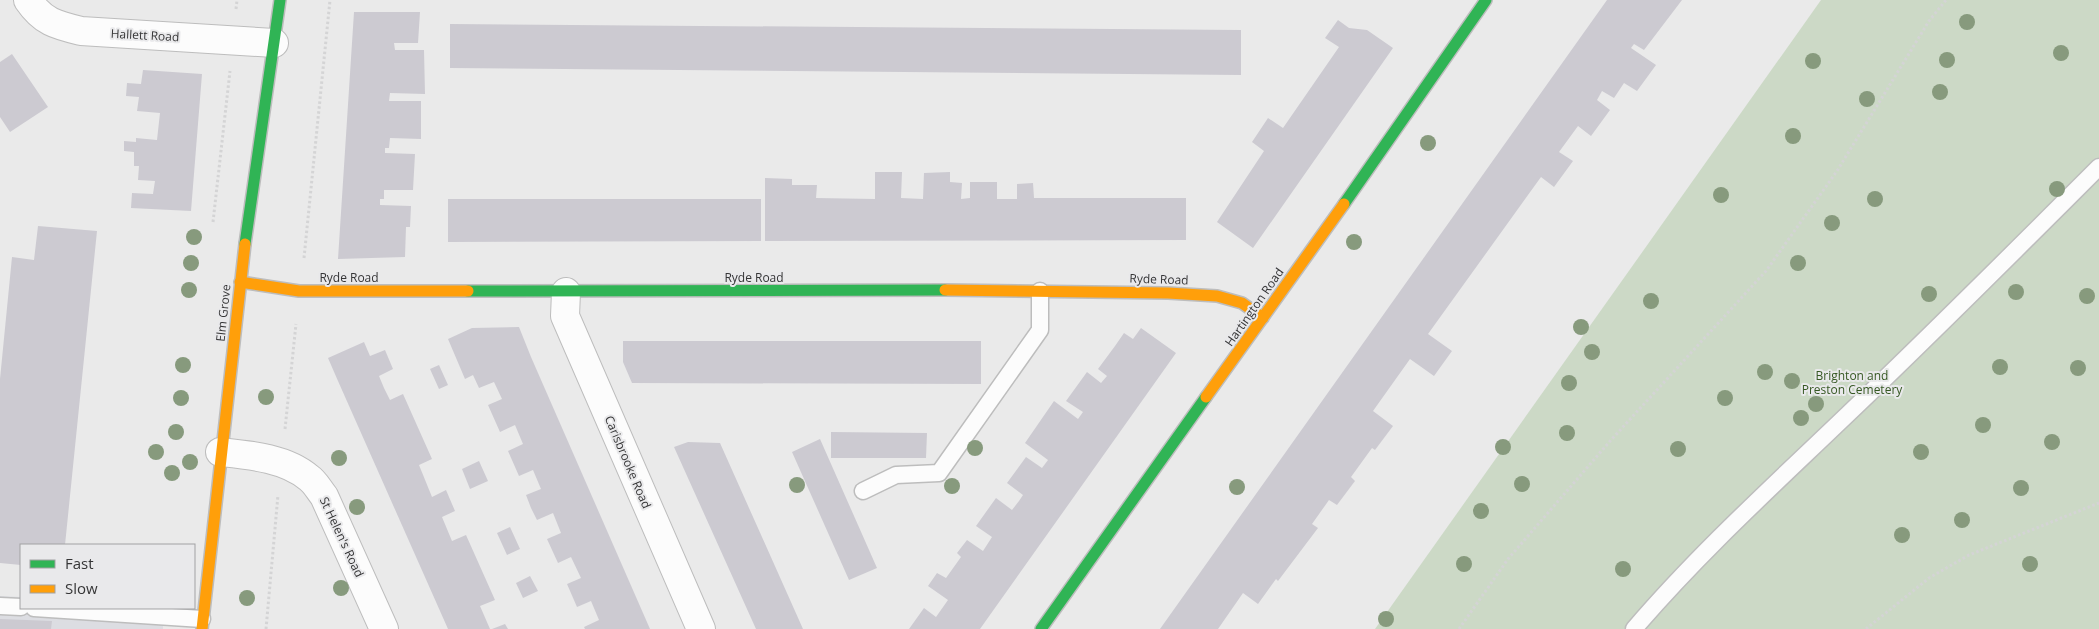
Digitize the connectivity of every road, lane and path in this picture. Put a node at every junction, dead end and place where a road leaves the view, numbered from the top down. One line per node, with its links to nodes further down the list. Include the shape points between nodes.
1 (28, 0): 5 (street, Hallett Road, via 37,13 55,25 81,31)
2 (280, 0): 5 (street, Elm Grove)
3 (1486, 0): 10 (street, Hartington Road)
4 (1946, 0): 21 (path, via 1919,36 1837,171 1766,271 1611,440 1514,552)
5 (274, 44): 7 (street, Elm Grove)
6 (2099, 167): 22 (lane, via 1960,307 1748,510)
7 (240, 282): 9 (street, Ryde Road, via 299,291); 11 (street, Elm Grove)
8 (1040, 291): 9 (street, Ryde Road); 10 (street, Ryde Road, via 1217,296 1242,303); 12 (lane, via 1040,330 939,473 896,475)
9 (566, 292): 19 (street, Carisbrooke Road, via 565,316)
10 (1263, 318): 20 (street, Hartington Road)
11 (220, 452): 17 (street, Elm Grove); 18 (street, St Helen's Road, via 293,467 310,478 324,496)
12 (863, 491)
13 (2099, 504): 23 (path, via 1962,558 1924,582)
14 (0, 606): 15 (lane)
15 (20, 607)
16 (44, 609): 17 (lane)
17 (202, 624)
18 (384, 629)
19 (701, 629)
20 (1041, 629)
21 (1459, 629)
22 (1634, 629)
23 (1866, 629)

